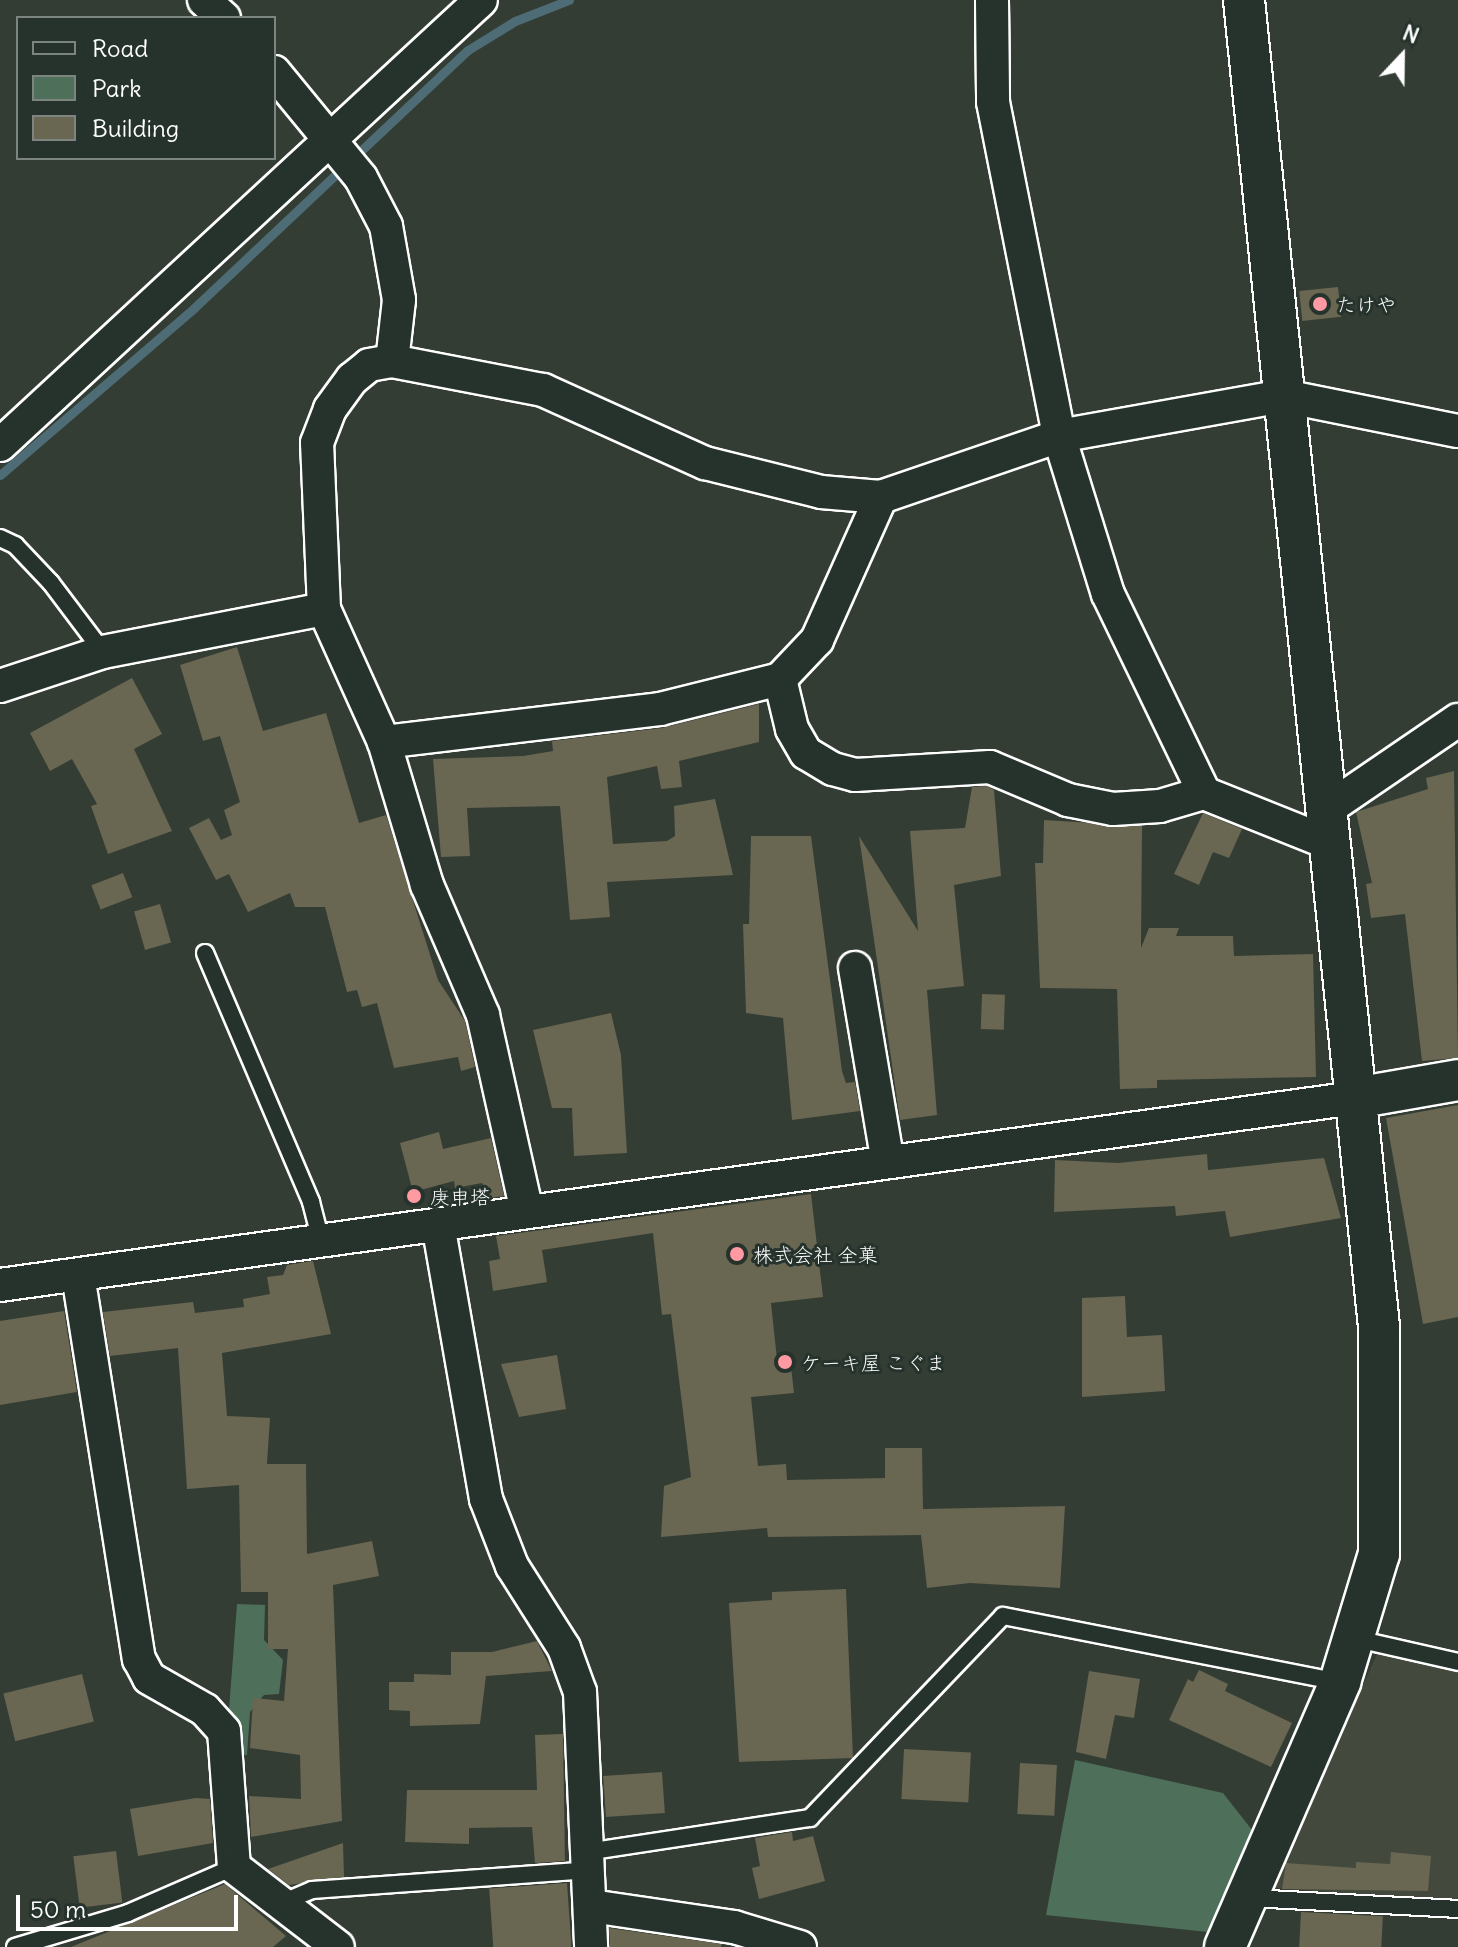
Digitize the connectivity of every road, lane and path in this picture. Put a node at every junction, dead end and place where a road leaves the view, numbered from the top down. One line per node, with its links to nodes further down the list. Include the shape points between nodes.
1 (204, 0): 5 (street)
2 (481, 0): 7 (street)
3 (992, 0): 11 (street, via 993,102)
4 (1244, 0): 9 (street)
5 (222, 16)
6 (276, 74): 7 (street)
7 (330, 141): 8 (street, via 361,178 393,250 399,300); 12 (street)
8 (392, 361): 13 (street, via 543,390 705,463 821,492); 15 (street, via 369,365 352,379 330,409 317,443)
9 (1284, 396): 10 (street); 11 (street); 22 (street)
10 (1458, 431)
11 (1059, 436): 13 (street); 21 (street, via 1108,594)
12 (0, 445)
13 (881, 497): 17 (street, via 817,640)
14 (0, 538): 16 (lane, via 15,545 51,583)
15 (324, 609): 16 (street); 20 (street)
16 (103, 652): 18 (street)
17 (780, 679): 20 (street, via 660,709); 21 (street, via 792,729 806,753 855,775 990,767 1068,800 1113,809 1160,806)
18 (0, 686)
19 (1458, 720): 22 (street)
20 (384, 742): 28 (street, via 427,885 483,1015)
21 (1204, 793): 22 (street)
22 (1328, 827): 26 (street)
23 (205, 953): 30 (lane, via 311,1202)
24 (855, 968): 27 (street)
25 (1458, 1080): 26 (street)
26 (1355, 1098): 27 (street); 33 (street, via 1379,1343 1379,1554)
27 (887, 1158): 28 (street)
28 (527, 1212): 29 (street)
29 (438, 1224): 30 (street); 36 (street, via 486,1499 512,1566 575,1669)
30 (321, 1241): 31 (street)
31 (78, 1275): 32 (street); 37 (street, via 139,1659 158,1686 205,1710 224,1731)
32 (0, 1285)
33 (1357, 1639): 34 (lane); 35 (street)
34 (1458, 1662)
35 (1340, 1682): 36 (lane, via 1003,1616 810,1818); 38 (street)
36 (588, 1861): 39 (lane, via 312,1890); 40 (street)
37 (234, 1867): 39 (street); 42 (lane, via 128,1913)
38 (1243, 1897): 41 (lane); 46 (street)
39 (286, 1901): 43 (street)
40 (591, 1906): 44 (street); 45 (street, via 734,1927)
41 (1458, 1909)
42 (15, 1947)
43 (338, 1947)
44 (591, 1947)
45 (800, 1947)
46 (1225, 1947)

